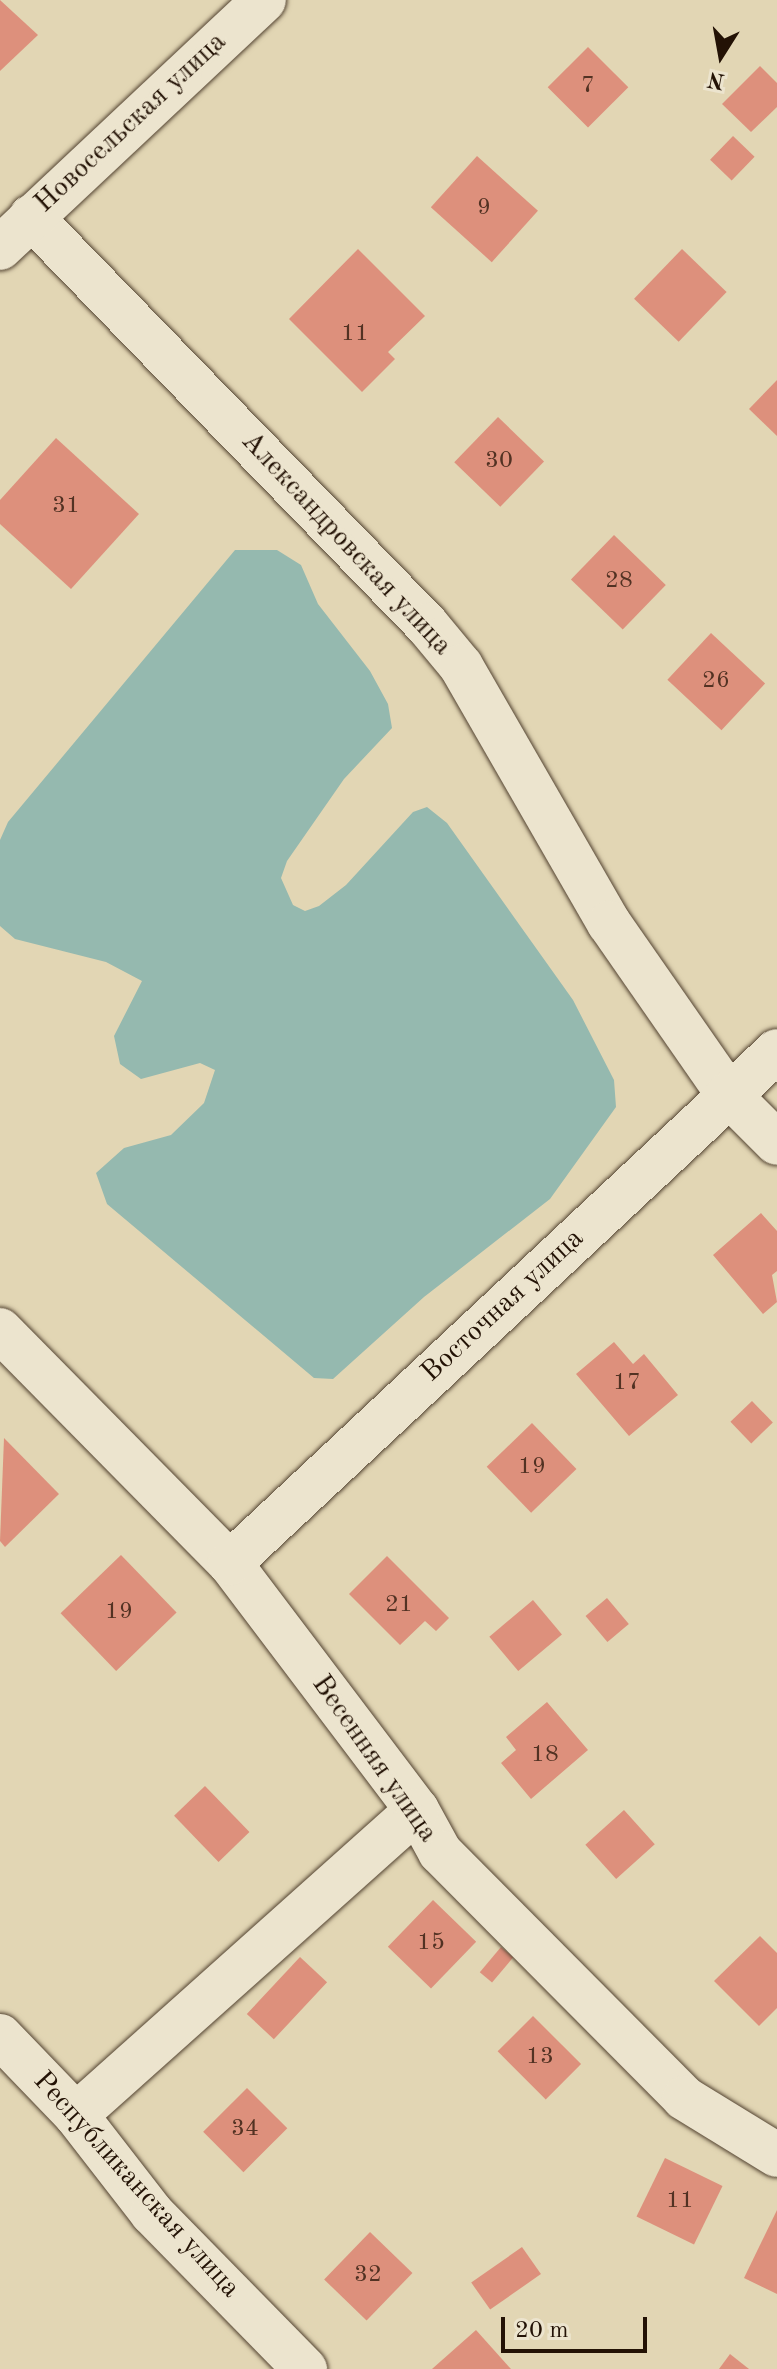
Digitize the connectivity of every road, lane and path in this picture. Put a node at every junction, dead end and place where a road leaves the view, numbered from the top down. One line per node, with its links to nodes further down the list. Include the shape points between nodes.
1 (264, 0): 2 (street, Новосельская улица)
2 (31, 217): 3 (street, Новосельская улица); 5 (street, Александровская улица, via 461,666 558,842)
3 (0, 248)
4 (777, 1051): 5 (street, Восточная улица)
5 (728, 1094): 6 (street, Александровская улица); 8 (street, Восточная улица)
6 (777, 1143)
7 (0, 1330): 8 (street, Весенняя улица)
8 (230, 1563): 9 (street, Весенняя улица)
9 (417, 1810): 11 (street); 12 (street, Весенняя улица, via 440,1852 684,2098)
10 (0, 2036): 11 (street, Республиканская улица)
11 (76, 2115): 13 (street, Республиканская улица, via 152,2213)
12 (777, 2155)
13 (305, 2369)

